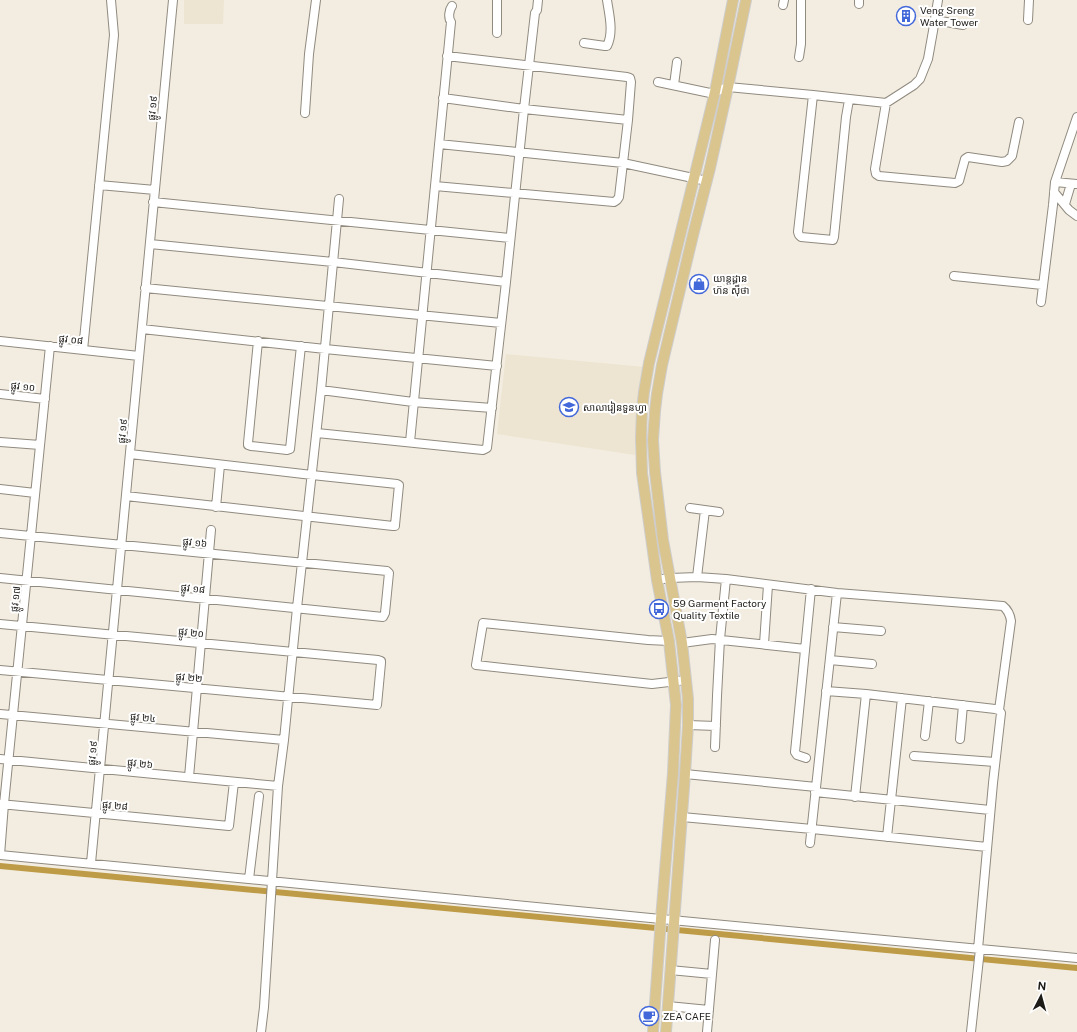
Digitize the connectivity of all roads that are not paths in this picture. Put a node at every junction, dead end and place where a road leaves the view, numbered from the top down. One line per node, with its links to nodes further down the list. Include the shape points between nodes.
1 (111, 0): 44 (street, via 114,35)
2 (173, 0): 46 (street, ផ្លូវ ១៩)
3 (316, 0): 33 (street)
4 (497, 0): 18 (street)
5 (534, 0): 14 (street)
6 (538, 0): 14 (street)
7 (607, 0): 19 (street, via 611,32 607,46)
8 (733, 0): 27 (main road)
9 (746, 0): 26 (main road)
10 (801, 0): 21 (street)
11 (938, 0): 15 (street)
12 (1029, 0): 16 (street)
13 (452, 3): 20 (street)
14 (535, 13): 23 (street)
15 (935, 20): 17 (street); 31 (street, via 928,59 920,79 914,86)
16 (1028, 20)
17 (963, 25)
18 (497, 33)
19 (584, 43)
20 (447, 56): 23 (street); 29 (street)
21 (800, 57)
22 (677, 62): 25 (street)
23 (529, 66): 32 (street); 35 (street, via 627,76 631,82)
24 (658, 82): 25 (street)
25 (674, 85): 27 (street)
26 (728, 87): 27 (street); 28 (street); 41 (main road)
27 (715, 92): 40 (main road)
28 (813, 95): 30 (street); 30 (street, via 798,232 801,237 807,238 833,240 834,237)
29 (443, 98): 32 (street); 37 (street)
30 (849, 100): 31 (street)
31 (886, 103): 36 (street, via 875,169 879,176 955,183 959,181 965,159 968,157 1007,161 1012,156)
32 (524, 109): 35 (street); 38 (street)
33 (305, 113)
34 (1077, 117): 42 (street)
35 (628, 120): 39 (street)
36 (1019, 122)
37 (439, 144): 38 (street); 45 (street)
38 (520, 152): 39 (street); 48 (street)
39 (623, 163): 40 (street); 48 (street, via 619,197 614,202)
40 (695, 178): 41 (street); 77 (main road)
41 (707, 180): 78 (main road)
42 (1055, 182): 43 (street); 47 (street)
43 (1074, 184): 51 (street)
44 (99, 185): 46 (street); 73 (street)
45 (435, 186): 48 (street); 54 (street)
46 (154, 190): 50 (street, ផ្លូវ ១៩)
47 (1054, 192): 51 (street); 61 (street)
48 (516, 193): 55 (street)
49 (339, 200): 53 (street)
50 (154, 202): 53 (street); 56 (street, ផ្លូវ ១៩)
51 (1065, 204): 52 (street)
52 (1077, 216)
53 (337, 221): 54 (street); 57 (street)
54 (430, 230): 55 (street); 58 (street)
55 (510, 238): 60 (street)
56 (150, 244): 57 (street); 62 (street, ផ្លូវ ១៩)
57 (333, 262): 58 (street); 64 (street)
58 (426, 274): 60 (street); 65 (street)
59 (954, 276): 61 (street)
60 (506, 282): 66 (street)
61 (1042, 285): 63 (street)
62 (145, 288): 64 (street); 67 (street, ផ្លូវ ១៩)
63 (1040, 302)
64 (329, 306): 65 (street); 72 (street)
65 (422, 316): 66 (street); 75 (street)
66 (502, 323): 76 (street)
67 (142, 329): 69 (street); 74 (street, ផ្លូវ ១៩)
68 (0, 341): 70 (street, ផ្លូវ ០៨)
69 (258, 341): 71 (street); 71 (street, via 248,443 251,446 290,449)
70 (50, 346): 73 (street, ផ្លូវ ០៨); 81 (street, ផ្លូវ ១៧)
71 (301, 346): 72 (street)
72 (325, 349): 75 (street); 79 (street)
73 (83, 350): 74 (street, ផ្លូវ ០៨)
74 (139, 356): 90 (street, ផ្លូវ ១៩)
75 (418, 358): 76 (street); 82 (street)
76 (497, 366): 83 (street)
77 (646, 379): 78 (main road); 85 (main road)
78 (659, 381): 86 (main road)
79 (322, 390): 82 (street); 84 (street)
80 (0, 394): 81 (street, ផ្លូវ ១០)
81 (45, 398): 89 (street, ផ្លូវ ១៧)
82 (413, 402): 83 (street); 88 (street)
83 (492, 408): 88 (street, via 487,448 484,450)
84 (317, 433): 88 (street); 92 (street)
85 (640, 438): 86 (main road); 111 (main road, via 642,473)
86 (653, 440): 109 (main road, via 654,472)
87 (0, 442): 89 (street)
88 (410, 442)
89 (40, 445): 94 (street, ផ្លូវ ១៧)
90 (130, 454): 91 (street); 95 (street, ផ្លូវ ១៩)
91 (220, 465): 92 (street); 96 (street)
92 (312, 475): 100 (street); 100 (street, via 398,484 396,517 395,526)
93 (0, 489): 94 (street)
94 (36, 493): 103 (street, ផ្លូវ ១៧)
95 (126, 496): 96 (street); 104 (street, ផ្លូវ ១៩)
96 (216, 507): 100 (street)
97 (690, 508): 98 (street)
98 (705, 510): 99 (street); 107 (street)
99 (719, 512)
100 (308, 517): 106 (street)
101 (211, 530): 105 (street)
102 (0, 533): 103 (street, ផ្លូវ ១៦)
103 (31, 536): 104 (street, ផ្លូវ ១៦); 112 (street, ផ្លូវ ១៧)
104 (121, 545): 105 (street, ផ្លូវ ១៦); 115 (street, ផ្លូវ ១៩)
105 (209, 554): 106 (street, ផ្លូវ ១៦); 117 (street)
106 (302, 562): 118 (street); 119 (street, ផ្លូវ ១៦, via 387,571 389,574)
107 (697, 577): 109 (street); 110 (street)
108 (0, 578): 112 (street, ផ្លូវ ១៨)
109 (670, 578): 111 (street); 127 (main road)
110 (726, 579): 113 (street); 125 (street)
111 (657, 580): 126 (main road)
112 (27, 581): 115 (street, ផ្លូវ ១៨); 121 (street, ផ្លូវ ១៧)
113 (768, 585): 114 (street); 129 (street)
114 (810, 589): 116 (street); 130 (street)
115 (117, 590): 117 (street, ផ្លូវ ១៨); 124 (street, ផ្លូវ ១៩)
116 (837, 593): 122 (street); 147 (street, via 1003,606 1010,614 1010,621)
117 (205, 599): 118 (street, ផ្លូវ ១៨); 128 (street)
118 (297, 608): 119 (street, ផ្លូវ ១៨); 131 (street)
119 (383, 617)
120 (0, 624): 121 (street, ផ្លូវ ២០)
121 (22, 626): 124 (street, ផ្លូវ ២០); 135 (street, ផ្លូវ ១៧)
122 (834, 627): 123 (street); 132 (street)
123 (881, 632)
124 (113, 635): 128 (street, ផ្លូវ ២០); 136 (street, ផ្លូវ ១៩)
125 (720, 639): 127 (street); 129 (street); 152 (street)
126 (669, 641): 138 (main road); 138 (street, via 483,623 476,665 652,684)
127 (682, 642): 137 (main road)
128 (201, 643): 131 (street, ផ្លូវ ២០); 139 (street)
129 (764, 644): 130 (street)
130 (805, 648): 159 (street, via 795,752 796,755)
131 (293, 652): 142 (street); 145 (street, ផ្លូវ ២០, via 381,660)
132 (830, 660): 133 (street); 140 (street)
133 (872, 664)
134 (0, 670): 135 (street, ផ្លូវ ២២)
135 (18, 671): 136 (street, ផ្លូវ ២២); 149 (street, ផ្លូវ ១៧)
136 (109, 680): 139 (street, ផ្លូវ ២២); 150 (street, ផ្លូវ ១៩)
137 (686, 680): 138 (street); 151 (main road)
138 (674, 681): 184 (main road, via 676,727)
139 (197, 687): 142 (street, ផ្លូវ ២២); 153 (street)
140 (826, 691): 141 (street); 168 (street)
141 (866, 694): 143 (street); 170 (street)
142 (289, 696): 145 (street, ផ្លូវ ២២); 156 (street)
143 (902, 698): 144 (street); 171 (street)
144 (929, 701): 146 (street); 154 (street)
145 (377, 705)
146 (963, 705): 147 (street); 155 (street)
147 (999, 710): 162 (street, via 1001,713)
148 (0, 714): 149 (street, ផ្លូវ ២៤)
149 (13, 716): 150 (street, ផ្លូវ ២៤); 161 (street, ផ្លូវ ១៧)
150 (104, 724): 153 (street, ផ្លូវ ២៤); 163 (street, ផ្លូវ ១៩)
151 (688, 725): 152 (street); 164 (main road)
152 (716, 726): 157 (street)
153 (193, 732): 156 (street, ផ្លូវ ២៤); 165 (street)
154 (925, 736)
155 (960, 739)
156 (284, 740): 167 (street)
157 (715, 747)
158 (914, 756): 162 (street)
159 (806, 758)
160 (0, 759): 161 (street, ផ្លូវ ២៦)
161 (9, 760): 163 (street, ផ្លូវ ២៦); 172 (street, ផ្លូវ ១៧)
162 (995, 762): 173 (street)
163 (100, 769): 165 (street, ផ្លូវ ២៦); 174 (street, ផ្លូវ ១៩)
164 (686, 774): 168 (street); 175 (main road)
165 (189, 778): 166 (street, ផ្លូវ ២៦)
166 (234, 782): 167 (street, ផ្លូវ ២៦); 174 (street, ផ្លូវ ២៨, via 229,826)
167 (278, 786): 183 (street)
168 (816, 790): 170 (street); 176 (street)
169 (259, 796): 182 (street)
170 (855, 796): 171 (street)
171 (891, 800): 173 (street); 177 (street)
172 (2, 804): 174 (street, ផ្លូវ ២៨); 180 (street, ផ្លូវ ១៧)
173 (990, 810): 179 (street)
174 (96, 814): 181 (street, ផ្លូវ ១៩)
175 (682, 817): 176 (street); 185 (main road)
176 (812, 829): 177 (street); 178 (street)
177 (887, 837): 179 (street)
178 (810, 843)
179 (987, 847): 187 (street)
180 (0, 855): 181 (street)
181 (91, 863): 182 (street)
182 (249, 878): 183 (street)
183 (272, 882): 184 (street); 193 (street)
184 (660, 926): 185 (street); 194 (main road)
185 (673, 927): 187 (street); 189 (main road)
186 (715, 940): 190 (street)
187 (979, 953): 188 (street); 197 (street)
188 (1077, 958)
189 (670, 970): 190 (street); 191 (main road)
190 (712, 974): 192 (street)
191 (668, 1006): 192 (street); 195 (main road)
192 (709, 1010): 196 (street)
193 (261, 1032)
194 (653, 1032)
195 (666, 1032)
196 (707, 1032)
197 (971, 1032)

